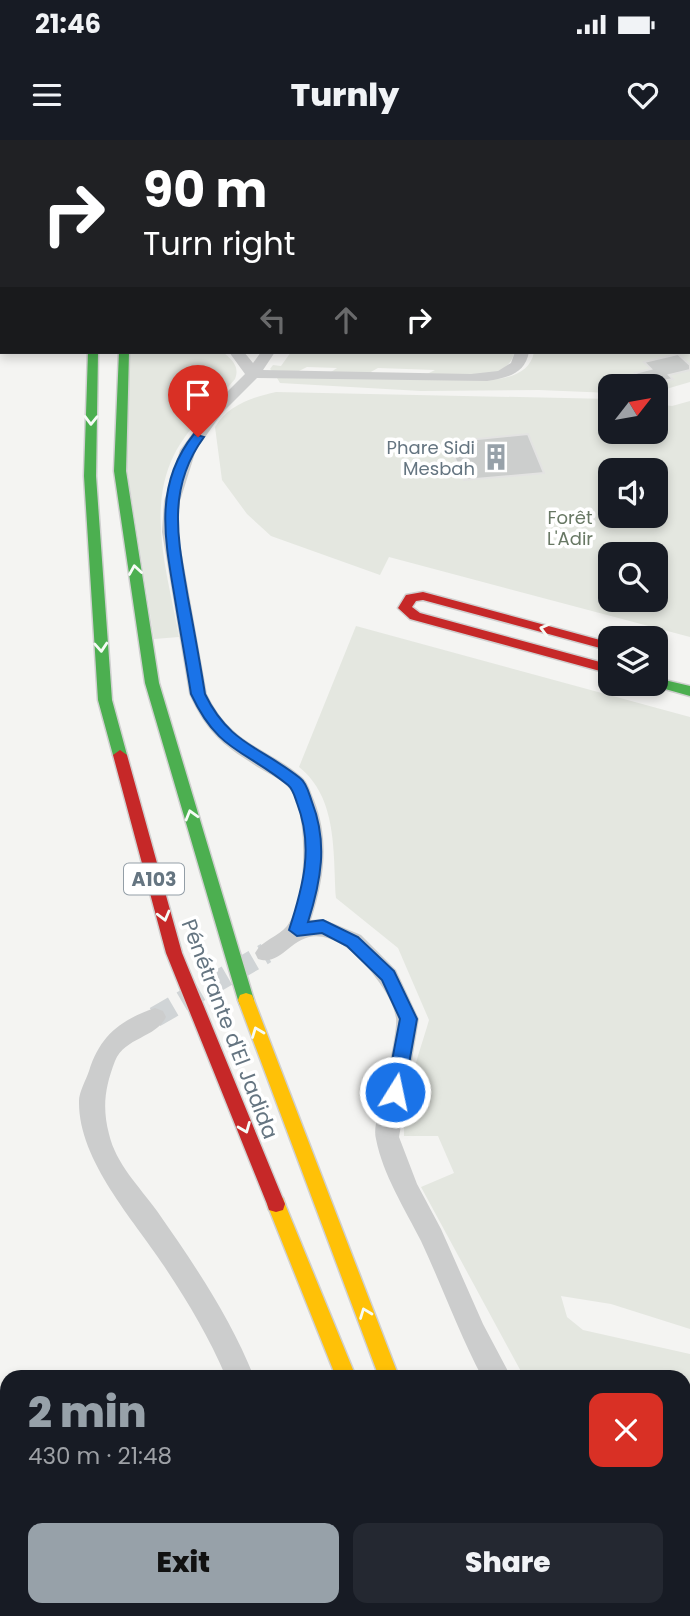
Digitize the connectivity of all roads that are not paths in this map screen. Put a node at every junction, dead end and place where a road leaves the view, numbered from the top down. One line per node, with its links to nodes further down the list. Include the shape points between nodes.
1 (93, 354): 15 (main road, Pénétrante d'El Jadida / A103, one-way to 15, via 90,476 105,699 174,953)
2 (124, 354): 16 (main road, Pénétrante d'El Jadida / A103, one-way to 2, via 247,1004 152,683 120,471)
3 (238, 354): 6 (street)
4 (267, 354): 6 (street)
5 (521, 354): 6 (street, via 516,367 490,377)
6 (252, 374): 11 (street, via 188,450 172,501 170,531 198,694 208,715 229,740 297,783 313,823 311,888)
7 (598, 643): 8 (main road, one-way to 8, via 423,596 405,603 415,616)
8 (598, 666)
9 (668, 685): 10 (main road)
10 (690, 691)
11 (297, 930): 12 (street); 17 (street, via 323,927 353,941 388,976 408,1019 387,1137)
12 (266, 953)
13 (155, 1017): 14 (street, via 120,1036 106,1054 91,1100 97,1136 114,1174 215,1321)
14 (237, 1370)
15 (343, 1370)
16 (386, 1370)
17 (493, 1370)

